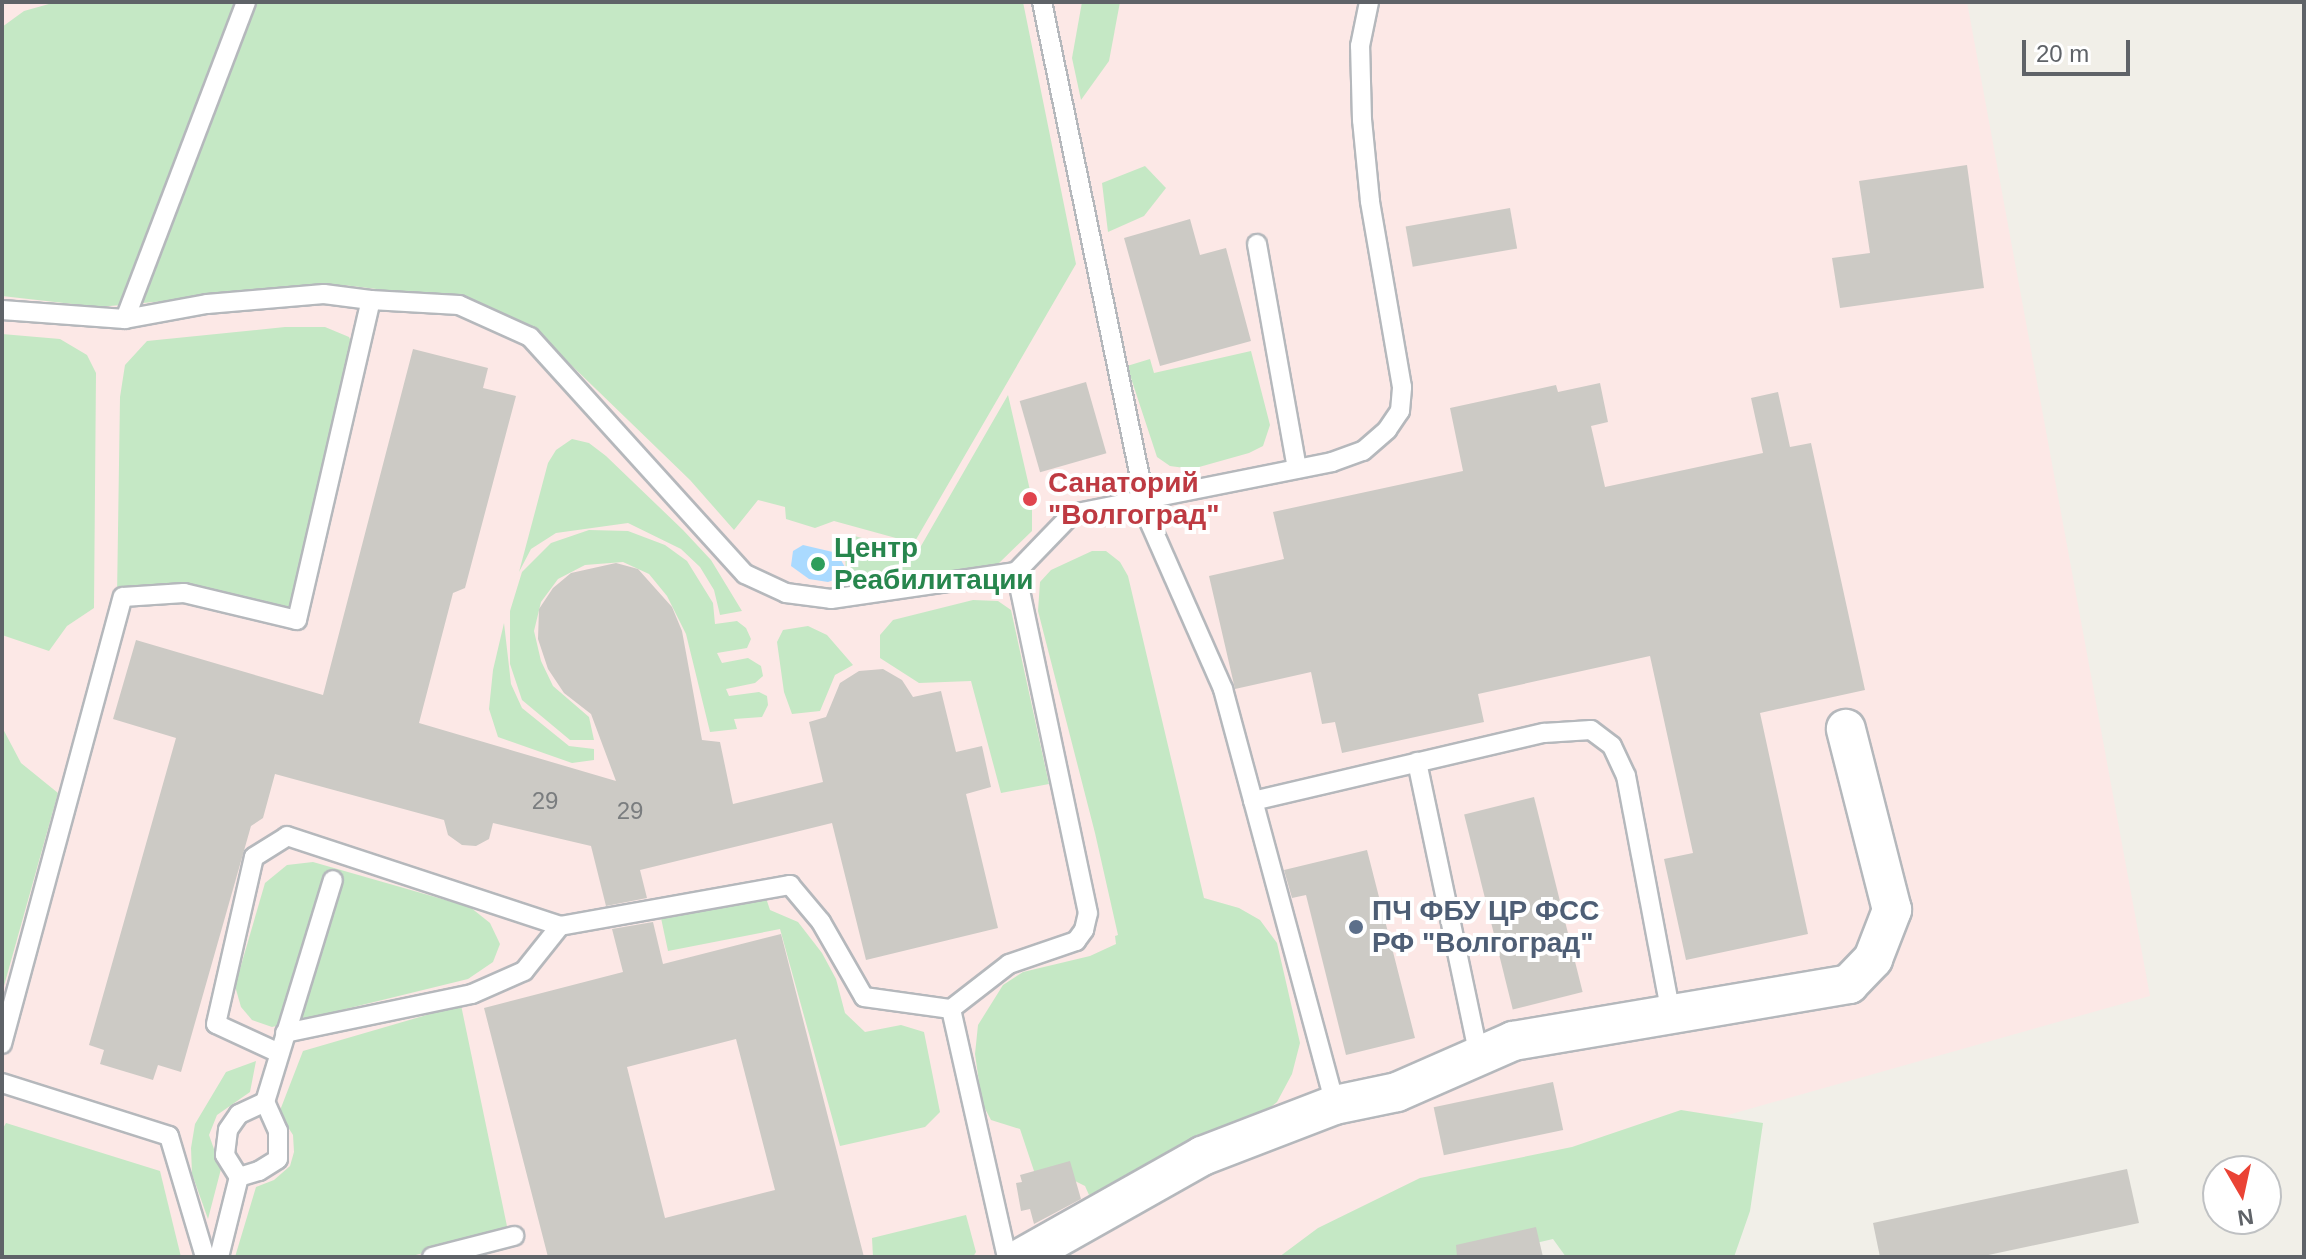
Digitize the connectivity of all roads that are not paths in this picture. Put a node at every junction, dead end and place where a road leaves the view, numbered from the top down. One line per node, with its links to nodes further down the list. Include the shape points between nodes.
1 (246, 2): 7 (lane)
2 (1042, 2): 9 (lane)
3 (1369, 2): 8 (lane, via 1360,46 1362,120 1370,201 1402,387 1400,411 1363,451)
4 (1257, 244): 8 (lane)
5 (371, 300): 7 (lane, via 324,294 207,304); 10 (lane, via 459,305 530,337 745,574 786,593 831,599); 19 (lane, via 297,620 184,593 123,597)
6 (2, 310): 7 (lane)
7 (125, 319)
8 (1297, 468): 9 (lane)
9 (1144, 498): 10 (lane, via 1072,514); 13 (lane, via 1149,521 1223,689)
10 (1016, 572): 16 (lane, via 1088,913 1076,941 1009,964)
11 (1846, 729): 17 (street, via 1892,910 1873,959 1849,984)
12 (1417, 762): 13 (lane); 17 (lane, via 1544,733 1591,730 1612,746 1626,776); 21 (lane)
13 (1253, 801): 24 (lane)
14 (333, 880): 18 (lane)
15 (560, 926): 16 (lane, via 790,885 821,922 864,997); 18 (lane, via 524,971 472,994); 20 (lane, via 287,836 254,857 216,1024)
16 (951, 1009): 30 (lane)
17 (1671, 1014): 21 (street, via 1513,1041)
18 (285, 1033): 20 (lane)
19 (2, 1044)
20 (279, 1053): 23 (lane)
21 (1479, 1056): 24 (street, via 1397,1092)
22 (2, 1083): 27 (lane, via 169,1136)
23 (265, 1102): 25 (lane, via 239,1114 228,1130 225,1155); 25 (lane, via 278,1131 278,1159)
24 (1335, 1105): 31 (street, via 1202,1156)
25 (239, 1177): 28 (lane)
26 (514, 1236): 29 (lane)
27 (205, 1257)
28 (219, 1257)
29 (432, 1257)
30 (1007, 1257)
31 (1023, 1257)

